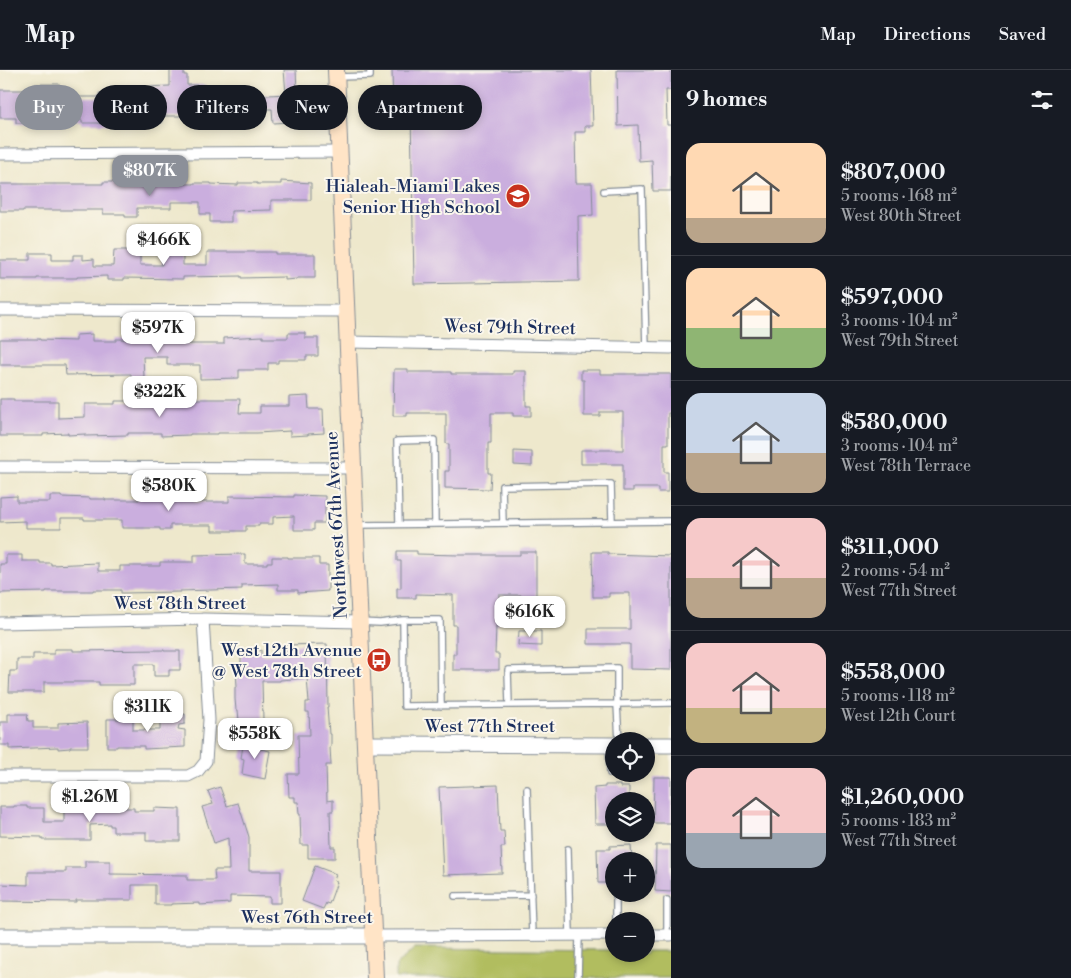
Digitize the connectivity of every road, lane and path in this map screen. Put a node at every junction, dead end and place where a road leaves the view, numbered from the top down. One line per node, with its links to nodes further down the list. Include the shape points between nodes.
1 (370, 70): 2 (lane, via 370,76)
2 (336, 74): 3 (main road, Northwest 67th Avenue)
3 (340, 152): 4 (street); 7 (main road, Northwest 67th Avenue)
4 (0, 154)
5 (604, 191): 9 (lane, via 642,189)
6 (0, 310): 7 (street)
7 (347, 311): 8 (main road, Northwest 67th Avenue)
8 (348, 342): 9 (street, West 79th Street); 12 (main road, Northwest 67th Avenue)
9 (646, 348): 10 (street, West 79th Street)
10 (671, 348)
11 (0, 467): 12 (street)
12 (353, 468): 18 (main road, Northwest 67th Avenue)
13 (612, 522): 14 (lane); 15 (lane); 15 (lane, via 611,484 502,486)
14 (671, 522)
15 (503, 523): 17 (lane)
16 (399, 524): 17 (lane); 17 (lane, via 397,441 434,440); 18 (lane)
17 (435, 524)
18 (356, 525): 21 (main road, Northwest 67th Avenue)
19 (203, 619): 21 (street, West 78th Street); 22 (street, West 78th Street); 32 (street, via 209,720 206,761 198,771 188,776)
20 (403, 620): 21 (lane); 26 (lane, via 404,706); 26 (lane, via 440,620)
21 (360, 622): 28 (main road, Northwest 67th Avenue)
22 (0, 623)
23 (617, 704): 24 (lane); 25 (lane); 25 (lane, via 617,668 508,670); 27 (lane)
24 (671, 704)
25 (509, 705): 26 (lane)
26 (440, 706)
27 (615, 732)
28 (366, 744): 29 (street, West 77th Street); 43 (main road, Northwest 67th Avenue)
29 (605, 744)
30 (655, 745): 31 (street)
31 (671, 745)
32 (0, 776)
33 (527, 788): 35 (lane)
34 (568, 849): 38 (lane)
35 (531, 895): 36 (lane); 44 (lane)
36 (455, 896)
37 (667, 900): 41 (lane)
38 (574, 935): 39 (street, West 76th Street); 44 (street, West 76th Street); 46 (lane)
39 (605, 935)
40 (655, 935): 41 (street)
41 (669, 935)
42 (0, 936): 43 (street, West 76th Street)
43 (373, 936): 44 (street, West 76th Street); 45 (main road, Northwest 67th Avenue)
44 (532, 936)
45 (375, 978)
46 (578, 978)

